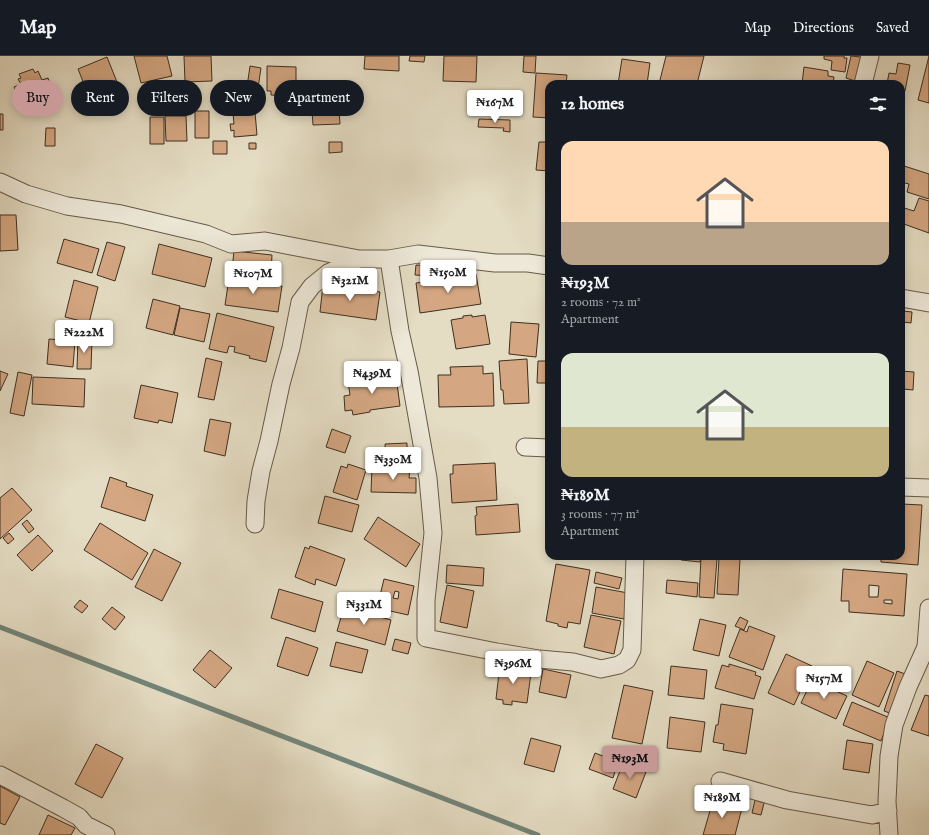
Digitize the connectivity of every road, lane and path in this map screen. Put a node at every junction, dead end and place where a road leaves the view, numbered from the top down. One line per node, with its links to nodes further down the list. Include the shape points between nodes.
1 (870, 56): 2 (street)
2 (864, 80)
3 (0, 182): 4 (street, via 26,194 67,206 121,214 206,234 231,244 265,241)
4 (359, 259): 5 (street); 13 (street, via 328,273 312,286 300,302 261,471)
5 (389, 259): 6 (street, via 418,254); 14 (street, via 428,478 432,533 426,600 426,638 539,659 573,662 601,669 619,665 627,660 632,650)
6 (545, 266)
7 (905, 299): 8 (street)
8 (929, 303)
9 (525, 447): 10 (street)
10 (545, 448)
11 (905, 487): 12 (street)
12 (929, 488)
13 (255, 524)
14 (635, 560)
15 (929, 608): 16 (street)
16 (927, 648): 19 (street, via 908,687 894,725 889,756)
17 (0, 775): 20 (street, via 79,818)
18 (720, 781): 19 (street, via 787,800 872,815)
19 (888, 811): 22 (street)
20 (86, 830): 21 (street)
21 (106, 835)
22 (890, 835)

